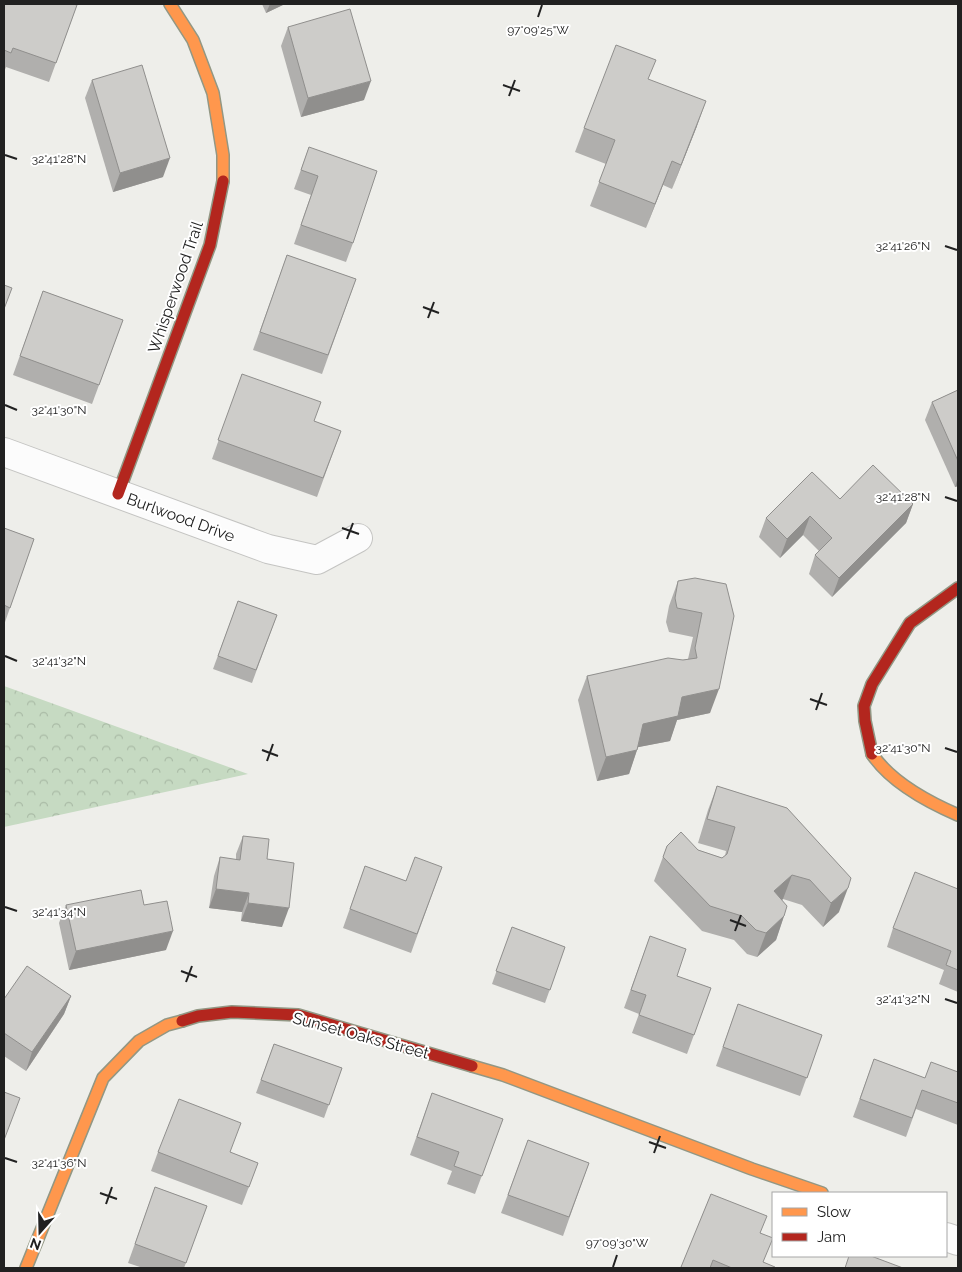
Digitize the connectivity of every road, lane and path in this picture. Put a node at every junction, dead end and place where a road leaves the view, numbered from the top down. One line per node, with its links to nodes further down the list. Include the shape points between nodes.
1 (170, 4): 3 (street, Whisperwood Trail, via 193,40 213,93 223,155 223,186 210,245)
2 (4, 452): 3 (street, Burlwood Drive)
3 (118, 494): 4 (street, Burlwood Drive, via 268,549 317,560)
4 (358, 538)
5 (958, 588): 6 (street, via 910,623 872,684 864,706 872,754 901,784)
6 (958, 815)
7 (819, 1192): 8 (street, Sunset Oaks Street, via 504,1075 298,1015 232,1012 198,1016 167,1025 139,1040 103,1078)
8 (26, 1268)

